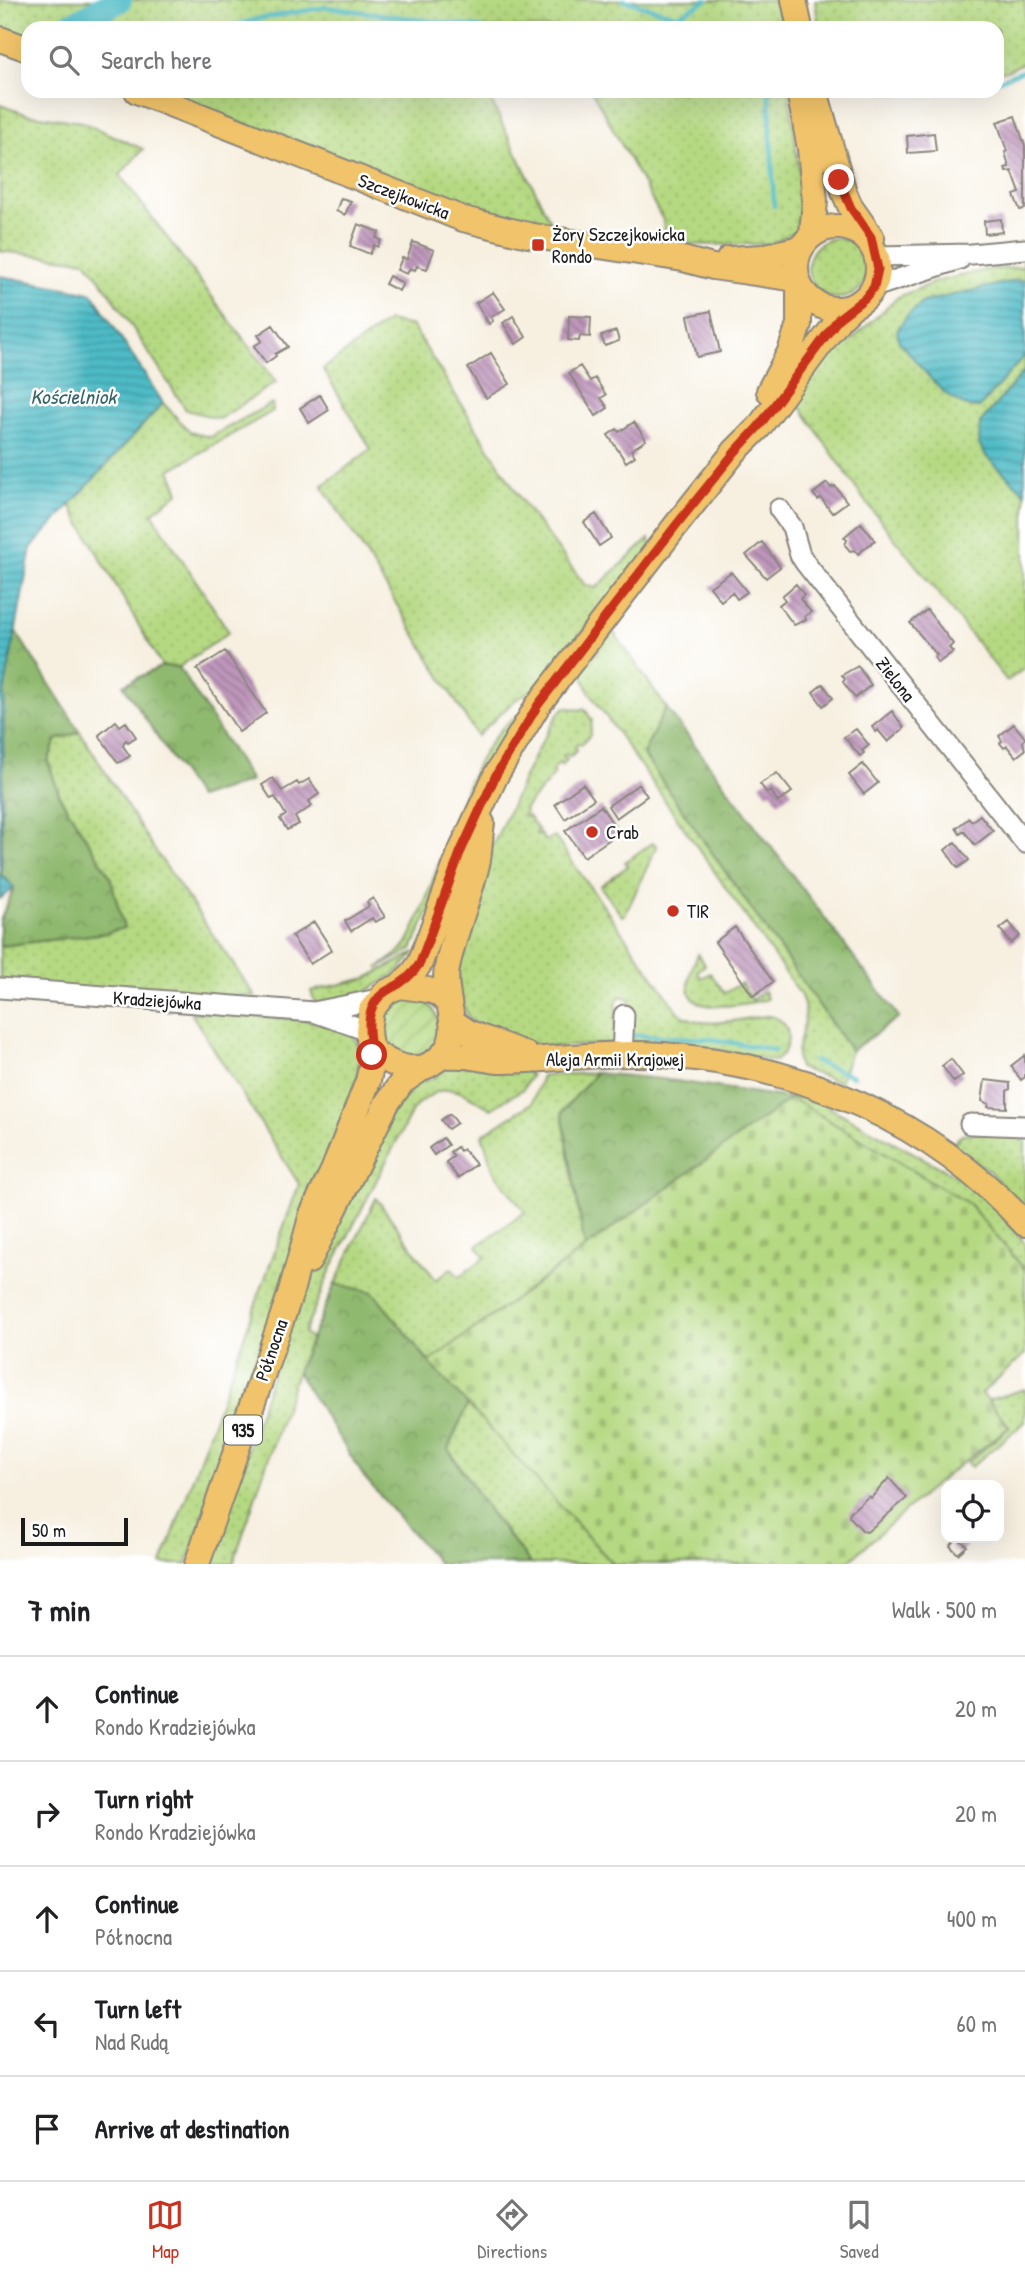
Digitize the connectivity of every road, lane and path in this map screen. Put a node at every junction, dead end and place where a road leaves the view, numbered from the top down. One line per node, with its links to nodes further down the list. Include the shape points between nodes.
1 (791, 0): 2 (main road); 3 (main road)
2 (790, 21)
3 (798, 21)
4 (1, 39): 5 (main road)
5 (21, 46)
6 (155, 98): 13 (main road, Szczejkowicka, via 463,219 528,235)
7 (800, 98): 9 (main road, via 816,201)
8 (817, 98): 12 (main road, via 844,192)
9 (806, 242): 12 (main road, via 830,227 849,228 868,240); 13 (main road, Szczejkowicka, via 762,257); 14 (main road, via 797,262)
10 (1025, 249): 11 (street)
11 (971, 254): 12 (street); 15 (street)
12 (877, 256): 15 (main road)
13 (683, 259): 14 (main road, Szczejkowicka)
14 (798, 281): 16 (main road, via 809,298 822,306); 17 (main road, via 799,324 790,352)
15 (874, 287): 16 (main road)
16 (854, 305): 17 (main road)
17 (735, 452): 19 (main road, via 552,685 503,762)
18 (779, 509): 20 (street, Zielona, via 792,527 806,564)
19 (484, 803): 21 (main road, via 460,853 420,963); 25 (main road, via 478,860 447,968)
20 (1025, 843)
21 (400, 986): 23 (main road); 25 (main road, via 428,990)
22 (0, 988): 24 (street, Kradziejówka)
23 (378, 999): 24 (street, Kradziejówka); 27 (main road, via 371,1010)
24 (314, 1012): 27 (street, Kradziejówka)
25 (450, 1012): 29 (main road, Aleja Armii Krajowej, via 479,1037); 30 (main road, via 451,1041)
26 (624, 1015): 28 (street)
27 (369, 1040): 30 (main road, via 376,1054 393,1063 415,1068); 34 (main road, Północna / 935, via 372,1063 368,1081 312,1214)
28 (622, 1055): 29 (main road, Aleja Armii Krajowej); 33 (main road, Aleja Armii Krajowej, via 742,1065 864,1106 960,1164)
29 (536, 1058): 30 (main road, Aleja Armii Krajowej, via 502,1062 465,1056)
30 (432, 1062): 34 (main road, Północna / 935, via 402,1082 387,1103)
31 (970, 1124): 32 (street)
32 (1025, 1126)
33 (1025, 1224)
34 (290, 1295): 35 (main road, Północna / 935)
35 (197, 1564)

